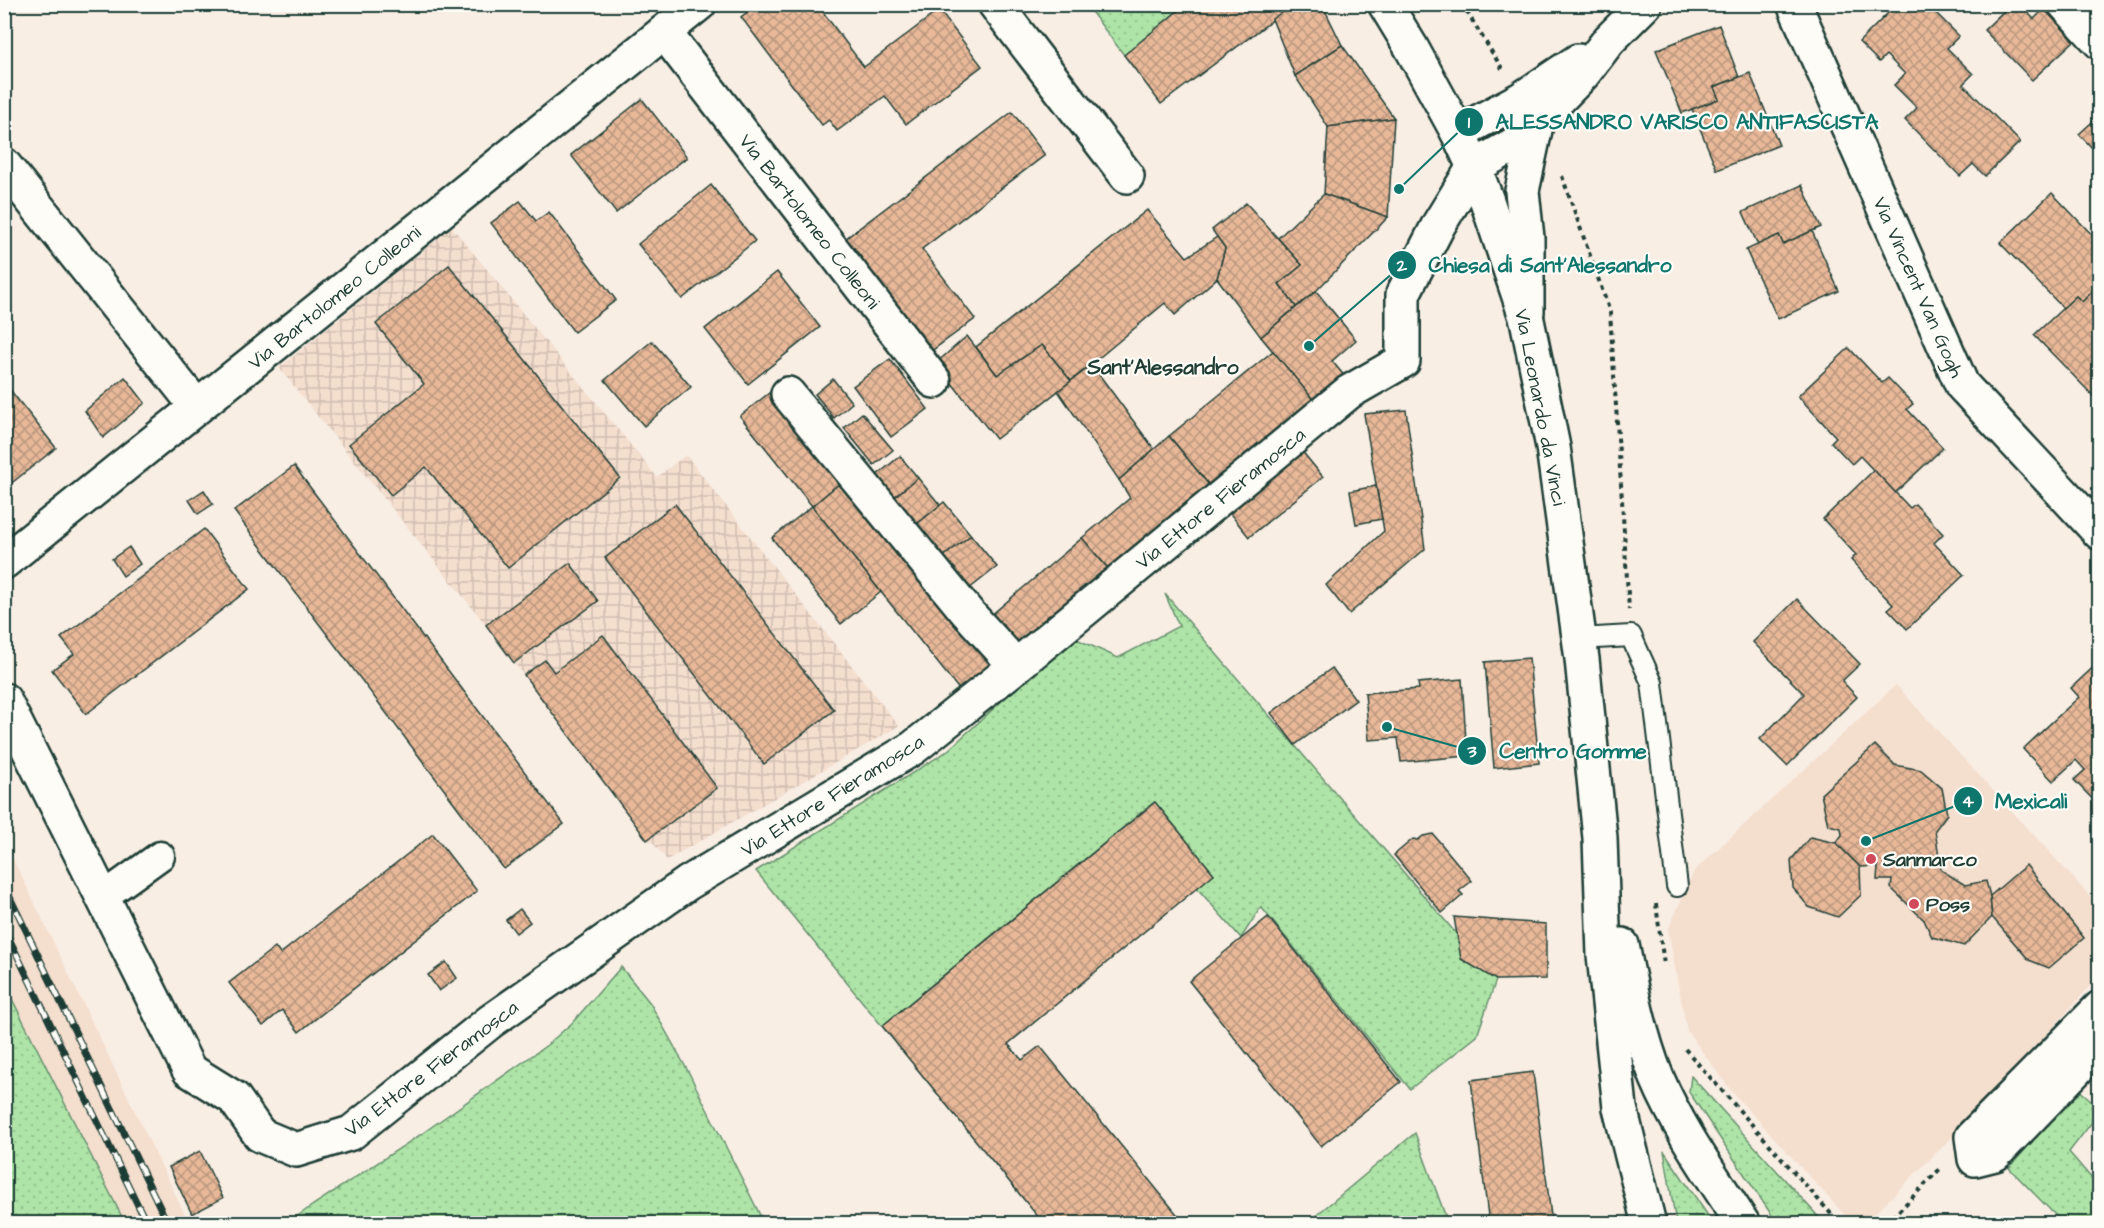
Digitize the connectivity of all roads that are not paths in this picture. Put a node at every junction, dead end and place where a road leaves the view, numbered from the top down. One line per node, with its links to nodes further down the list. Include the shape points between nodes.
1 (699, 4): 7 (street, Via Bartolomeo Colleoni)
2 (995, 4): 14 (street)
3 (1385, 4): 11 (street, Via Leonardo da Vinci)
4 (1645, 4): 8 (street)
5 (1794, 4): 19 (street, Via Vincent Van Gogh, via 1962,385)
6 (2064, 4): 9 (street)
7 (664, 32): 16 (street, Via Bartolomeo Colleoni); 18 (street, Via Bartolomeo Colleoni)
8 (1609, 40): 10 (street, via 1583,75); 11 (street, via 1521,99)
9 (2100, 42)
10 (1536, 124): 13 (street, via 1515,144); 15 (street, via 1522,191 1527,238)
11 (1458, 133): 13 (street, Via Leonardo da Vinci)
12 (4, 165): 18 (street)
13 (1474, 167): 15 (street, Via Leonardo da Vinci); 22 (street, Via Ettore Fieramosca, via 1403,294 1403,361 1348,392)
14 (1127, 176)
15 (1527, 320): 21 (street, Via Leonardo da Vinci, via 1553,447)
16 (934, 381)
17 (788, 394): 22 (street)
18 (197, 408): 20 (street, Via Bartolomeo Colleoni)
19 (2100, 533)
20 (4, 562)
21 (1579, 639): 24 (street, Via Leonardo da Vinci); 26 (lane, via 1631,636 1652,683)
22 (1016, 666): 27 (street, Via Ettore Fieramosca, via 913,748 688,883 510,1008 351,1133 296,1150 260,1135 234,1098 189,1070)
23 (4, 700): 27 (street, Via Ettore Fieramosca)
24 (1600, 838): 30 (street, via 1604,955); 33 (street, via 1646,1048 1677,1118)
25 (160, 856): 27 (street)
26 (1677, 886)
27 (103, 897)
28 (2100, 1008): 29 (street, via 1972,1137 1975,1159 1995,1154)
29 (2100, 1044)
30 (1620, 1108): 31 (street); 32 (street)
31 (1633, 1224)
32 (1649, 1224)
33 (1743, 1224)

